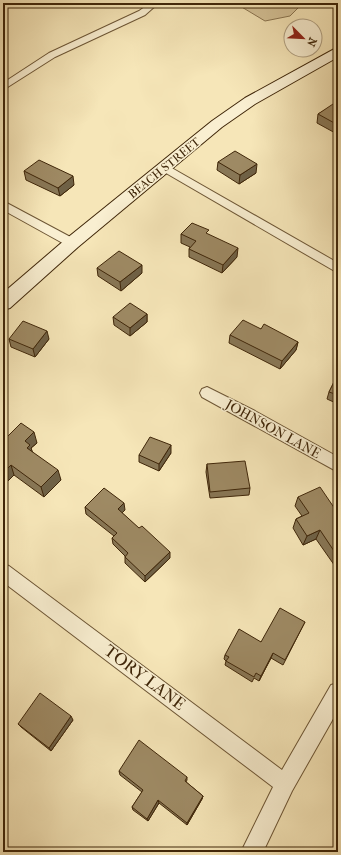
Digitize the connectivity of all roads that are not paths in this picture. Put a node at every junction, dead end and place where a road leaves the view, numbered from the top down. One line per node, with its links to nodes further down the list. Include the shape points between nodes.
1 (150, 3): 3 (street, via 150,7 142,13 73,44)
2 (338, 51): 4 (street, BEACH STREET, via 250,101)
3 (3, 87)
4 (163, 167): 6 (street, BEACH STREET); 7 (street)
5 (3, 205): 6 (street)
6 (72, 243): 8 (street, BEACH STREET)
7 (338, 269)
8 (3, 303)
9 (207, 393): 10 (street, JOHNSON LANE)
10 (338, 465)
11 (3, 572): 13 (street, TORY LANE)
12 (338, 692): 13 (street)
13 (285, 784): 14 (street)
14 (252, 852)

